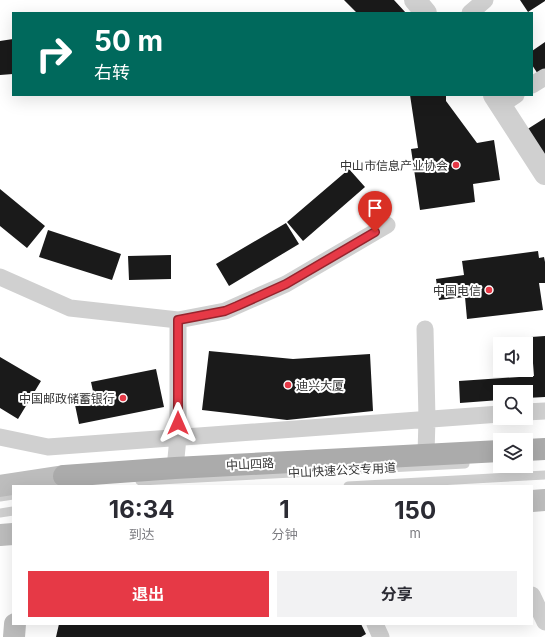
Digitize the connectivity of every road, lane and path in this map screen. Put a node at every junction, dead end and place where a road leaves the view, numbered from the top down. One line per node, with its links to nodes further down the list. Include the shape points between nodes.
1 (415, 0): 3 (street)
2 (485, 0): 4 (street)
3 (425, 12)
4 (471, 12)
5 (545, 77): 6 (street)
6 (533, 84)
7 (504, 98): 8 (street)
8 (545, 174)
9 (387, 225): 11 (street, via 279,287 225,311)
10 (0, 277): 11 (street, via 70,308)
11 (178, 320): 18 (street)
12 (425, 329): 16 (street)
13 (545, 411): 14 (street)
14 (533, 412)
15 (493, 414): 16 (street)
16 (428, 419): 18 (street); 22 (street)
17 (0, 437): 18 (street, via 48,447)
18 (178, 438): 24 (street)
19 (545, 449): 20 (main road)
20 (533, 450)
21 (493, 451): 22 (main road, 中山四路)
22 (426, 454): 24 (main road, 中山四路)
23 (476, 463): 28 (lane, 中山快速公交专用道)
24 (175, 468): 27 (main road, 中山四路)
25 (0, 475): 27 (main road)
26 (545, 475): 31 (lane, 中山快速公交专用道)
27 (69, 482): 30 (main road, 中山四路)
28 (131, 482)
29 (12, 485): 32 (main road, 中山四路)
30 (17, 485)
31 (366, 485)
32 (0, 486)
33 (12, 495): 34 (lane)
34 (0, 497)
35 (545, 500): 36 (main road)
36 (533, 501)
37 (12, 511): 38 (lane)
38 (0, 513)
39 (12, 534): 40 (main road)
40 (0, 535)
41 (533, 597): 42 (street)
42 (545, 622)
43 (16, 625): 45 (main road)
44 (375, 625): 46 (street)
45 (14, 637)
46 (381, 637)

